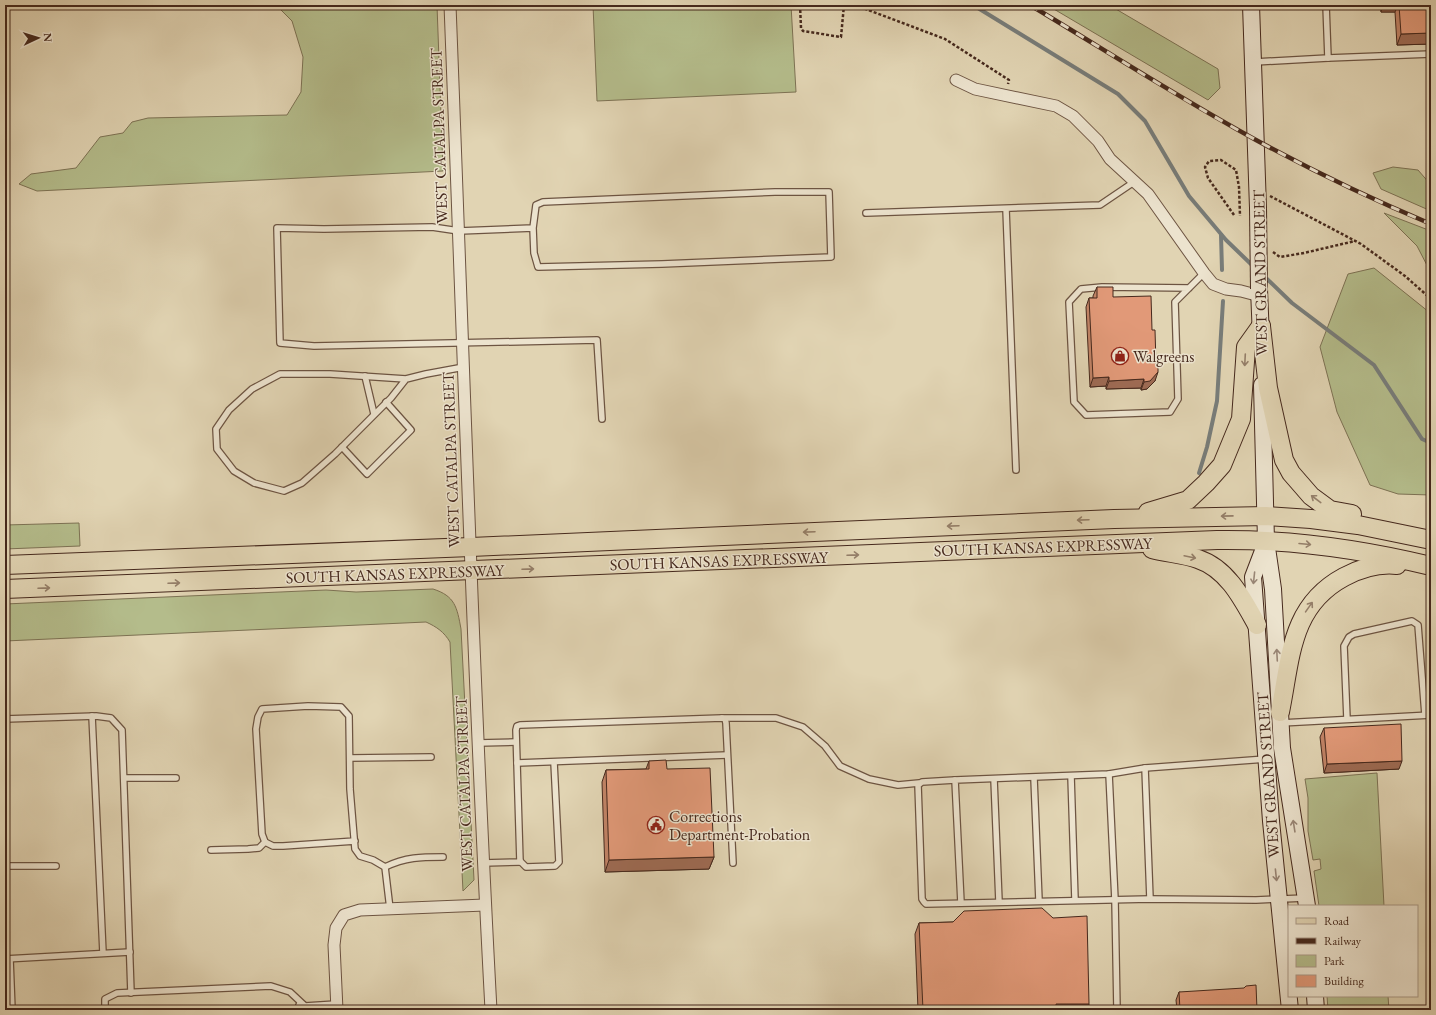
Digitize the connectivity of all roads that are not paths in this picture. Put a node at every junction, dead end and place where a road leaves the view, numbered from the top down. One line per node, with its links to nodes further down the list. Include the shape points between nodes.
1 (450, 5): 12 (street, WEST CATALPA STREET)
2 (1251, 5): 6 (main road, WEST GRAND STREET)
3 (1326, 5): 5 (lane)
4 (1431, 54): 5 (lane)
5 (1328, 58): 6 (lane)
6 (1253, 62): 15 (main road, WEST GRAND STREET, bridge)
7 (956, 80): 8 (street, via 975,89 1056,106 1073,116 1098,141 1110,159)
8 (1134, 182): 9 (lane, via 1100,205); 13 (street, via 1148,194)
9 (1006, 209): 10 (lane); 25 (lane)
10 (866, 212)
11 (533, 228): 11 (lane, via 536,205 543,202 829,192 832,257 538,267 534,253); 12 (lane)
12 (459, 231): 17 (street, WEST CATALPA STREET); 17 (lane, via 432,227 277,228 280,343 314,346)
13 (1204, 273): 14 (lane); 15 (street, via 1213,284 1226,289)
14 (1189, 288): 14 (lane, via 1175,302 1178,399 1170,412 1086,415 1074,402 1070,302 1081,289)
15 (1260, 293): 16 (main road, WEST GRAND STREET)
16 (1261, 326): 26 (main road, WEST GRAND STREET); 27 (main road, one-way to 27, via 1246,347 1241,419 1222,465 1188,500); 28 (main road, one-way to 16, via 1394,521 1330,510 1311,496 1291,473 1284,460 1271,403)
17 (463, 344): 18 (street, WEST CATALPA STREET); 23 (lane, via 598,340)
18 (464, 367): 20 (lane); 31 (street, WEST CATALPA STREET)
19 (365, 376): 20 (lane); 22 (lane); 24 (lane, via 280,374 252,389 229,410 216,429 217,449 234,471 254,483 284,491 302,483)
20 (406, 378): 21 (lane)
21 (386, 402): 22 (lane); 24 (lane, via 412,430 367,474)
22 (374, 414): 24 (lane)
23 (602, 419)
24 (342, 448)
25 (1016, 470)
26 (1266, 516): 27 (main road, SOUTH KANSAS EXPRESSWAY, one-way to 27); 28 (main road, SOUTH KANSAS EXPRESSWAY, via 1358,525); 29 (main road, WEST GRAND STREET)
27 (1114, 519): 31 (main road, SOUTH KANSAS EXPRESSWAY, one-way to 31)
28 (1430, 539)
29 (1266, 541): 30 (main road, SOUTH KANSAS EXPRESSWAY); 33 (main road, SOUTH KANSAS EXPRESSWAY, one-way to 33, via 1344,548); 36 (main road, WEST GRAND STREET, one-way to 36, via 1253,577); 39 (main road, WEST GRAND STREET, one-way to 29, via 1273,589)
30 (1124, 543): 34 (main road, SOUTH KANSAS EXPRESSWAY, one-way to 30); 36 (main road, one-way to 36, via 1199,559 1214,567 1240,596)
31 (471, 547): 32 (main road, SOUTH KANSAS EXPRESSWAY); 34 (street, WEST CATALPA STREET)
32 (5, 565)
33 (1431, 566): 39 (main road, one-way to 33, via 1296,633 1301,620 1321,593 1346,576 1372,566)
34 (472, 571): 35 (main road, SOUTH KANSAS EXPRESSWAY, one-way to 34); 44 (street, WEST CATALPA STREET)
35 (5, 589)
36 (1257, 626): 48 (main road, WEST GRAND STREET)
37 (1428, 715): 42 (lane); 42 (lane, via 1418,625 1412,621 1349,637 1344,646)
38 (92, 716): 41 (lane); 54 (lane, via 111,718 122,730); 82 (lane)
39 (1280, 717): 42 (lane); 48 (main road, WEST GRAND STREET)
40 (722, 718): 43 (lane, via 520,725 516,730); 45 (lane, via 726,723); 59 (lane, via 776,718 802,727 825,746 840,766 869,779 898,785)
41 (5, 719)
42 (1347, 719)
43 (516, 742): 44 (lane); 50 (lane)
44 (477, 743): 67 (street, WEST CATALPA STREET)
45 (727, 755): 49 (lane); 66 (lane)
46 (431, 757): 47 (lane)
47 (350, 758): 60 (lane); 61 (lane, via 349,716 341,707 262,709 256,729 262,834)
48 (1275, 758): 51 (lane); 74 (main road, WEST GRAND STREET, one-way to 74, via 1271,821); 77 (main road, WEST GRAND STREET, one-way to 48)
49 (554, 762): 50 (lane); 65 (lane, via 559,862 555,866 526,867)
50 (517, 763): 65 (lane)
51 (1146, 768): 52 (lane); 71 (lane)
52 (1109, 774): 53 (lane); 73 (lane)
53 (1071, 776): 56 (lane); 72 (lane)
54 (124, 778): 55 (lane); 81 (lane)
55 (176, 778)
56 (1034, 778): 57 (lane); 75 (lane)
57 (994, 779): 58 (lane); 76 (lane)
58 (955, 780): 59 (lane); 78 (lane)
59 (920, 783): 78 (lane, via 918,785 922,899 926,904)
60 (354, 841): 61 (lane, via 283,846 273,846); 70 (lane, via 355,849 360,856)
61 (265, 842): 63 (lane, via 259,848)
62 (5, 849): 68 (lane)
63 (211, 850)
64 (443, 857): 70 (lane, via 412,857)
65 (520, 861): 67 (lane)
66 (733, 863)
67 (483, 864): 79 (street, WEST CATALPA STREET)
68 (5, 866): 69 (lane)
69 (56, 866)
70 (385, 867): 80 (lane)
71 (1150, 899): 73 (lane); 74 (lane)
72 (1075, 900): 73 (lane); 75 (lane)
73 (1114, 900): 94 (lane)
74 (1279, 900): 77 (lane); 84 (main road, WEST GRAND STREET)
75 (1039, 901): 76 (lane)
76 (999, 902): 78 (lane)
77 (1306, 902)
78 (961, 903)
79 (485, 906): 80 (street); 93 (street, WEST CATALPA STREET)
80 (390, 909): 89 (street, via 360,910 344,915 336,928)
81 (130, 952): 82 (lane); 85 (lane)
82 (103, 953): 83 (lane)
83 (7, 959): 90 (lane)
84 (1288, 990)
85 (131, 993): 88 (lane, via 271,986 290,992); 91 (lane, via 117,993 105,999)
86 (1289, 997): 95 (main road, WEST GRAND STREET)
87 (1315, 997): 96 (main road)
88 (300, 1003): 89 (lane, via 305,1006); 92 (lane)
89 (336, 1007)
90 (12, 1010)
91 (105, 1010)
92 (297, 1010)
93 (491, 1010)
94 (1118, 1010)
95 (1290, 1010)
96 (1316, 1010)

